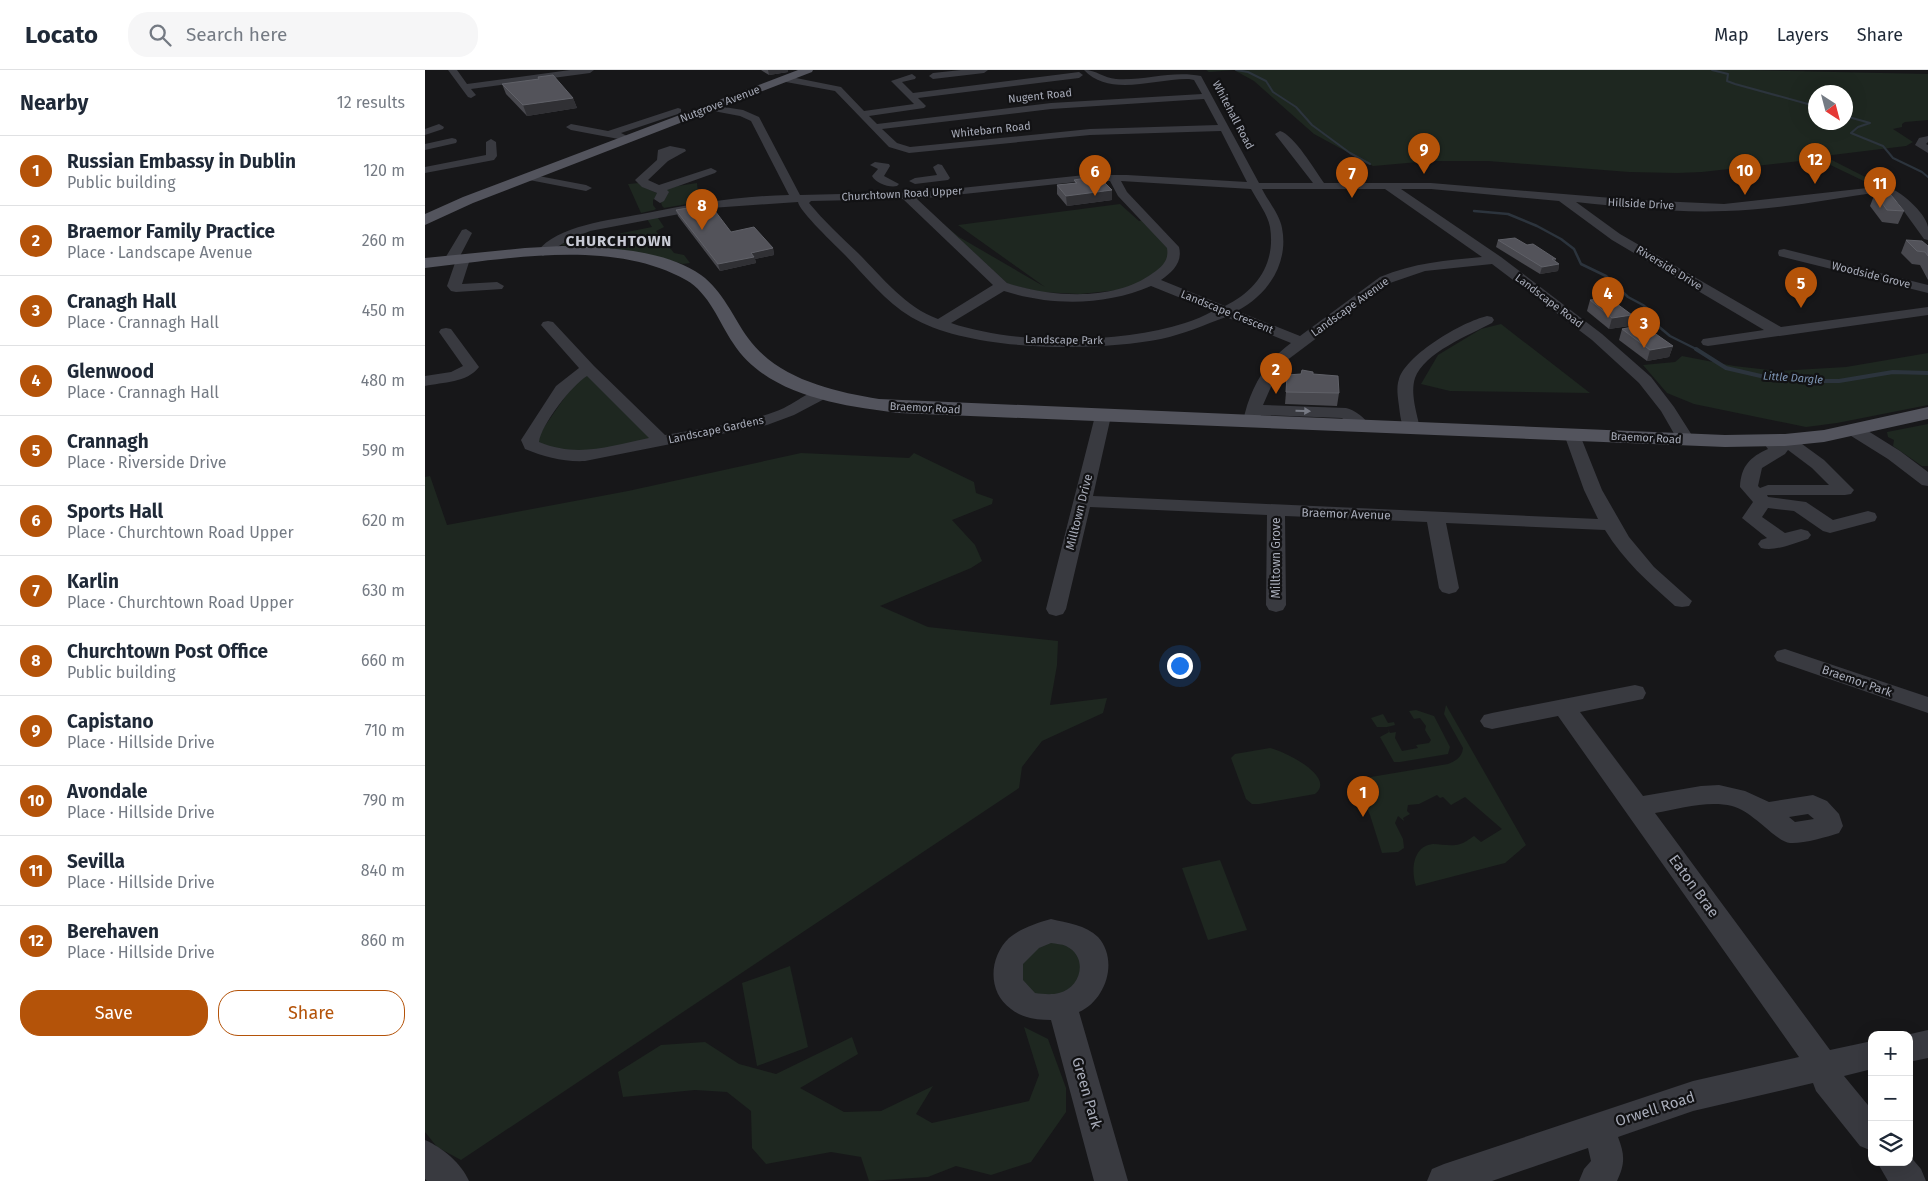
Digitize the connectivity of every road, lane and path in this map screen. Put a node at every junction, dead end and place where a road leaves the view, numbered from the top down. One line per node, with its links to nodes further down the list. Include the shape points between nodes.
1 (452, 70): 7 (street, via 468,91)
2 (590, 70): 7 (street)
3 (808, 70): 14 (main road, Nutgrove Avenue)
4 (984, 70): 9 (street)
5 (1183, 70): 12 (street)
6 (1135, 71): 10 (street)
7 (555, 72)
8 (1073, 72): 12 (street, via 1116,82); 15 (street)
9 (950, 74): 11 (street); 16 (street)
10 (1107, 74)
11 (933, 76)
12 (1193, 76): 20 (street, Whitehall Road, via 1198,78)
13 (912, 77): 18 (street, via 895,80)
14 (786, 79): 21 (main road, Nutgrove Avenue); 23 (street, Whitebarn Road, via 838,89)
15 (1025, 81): 16 (street); 17 (street)
16 (969, 88): 18 (street); 19 (street)
17 (1035, 88)
18 (910, 96): 23 (street, via 922,107)
19 (977, 96)
20 (1208, 96): 26 (street, Nugent Road, via 1051,106); 27 (street, Whitehall Road)
21 (711, 108): 31 (main road, Nutgrove Avenue); 52 (street, via 743,113 755,120 795,193)
22 (678, 111): 29 (street, Nutgrove Avenue)
23 (863, 114): 26 (street, Whitebarn Road)
24 (439, 127): 28 (street)
25 (571, 127): 29 (street, Nutgrove Avenue)
26 (875, 127): 27 (street, Whitebarn Road, via 893,145 909,150 1090,132)
27 (1225, 128): 44 (street, Whitehall Road)
28 (425, 132)
29 (609, 134): 31 (street, Nutgrove Avenue)
30 (1280, 134): 47 (street)
31 (631, 138): 41 (main road, Nutgrove Avenue)
32 (1928, 139): 36 (street, via 1920,145)
33 (452, 141): 35 (street)
34 (491, 142): 39 (street, via 490,158)
35 (425, 147)
36 (1928, 150)
37 (664, 159): 49 (street, via 641,180)
38 (875, 165): 43 (street, via 885,166 878,176)
39 (425, 170)
40 (936, 170): 43 (street, via 944,176 941,179)
41 (528, 178): 48 (street); 55 (main road, Nutgrove Avenue)
42 (1114, 178): 44 (street, Churchtown Road Upper); 50 (street, Churchtown Road Upper, via 1053,180); 63 (street, via 1123,194 1173,247 1171,265)
43 (893, 184): 51 (street)
44 (1256, 186): 47 (street, Churchtown Road Upper); 68 (street, Landscape Park, via 1276,226 1273,264 1261,287)
45 (1388, 186): 47 (street, Churchtown Road Upper); 53 (street, Hillside Drive, via 1464,188); 61 (street, Landscape Road)
46 (709, 187): 49 (street); 52 (street, Churchtown Road Upper); 54 (street, Churchtown Road Upper)
47 (1322, 187)
48 (586, 188)
49 (659, 189): 54 (street, via 663,196 656,202)
50 (905, 195): 51 (street, Churchtown Road Upper); 65 (street)
51 (884, 196): 52 (street, Churchtown Road Upper)
52 (801, 198): 70 (street, Landscape Park, via 893,297 912,312)
53 (1563, 199): 57 (street, Hillside Drive, via 1724,208 1881,188 1893,192 1909,208); 73 (street, Riverside Drive, via 1616,237)
54 (663, 212): 58 (street, Churchtown Road Upper, via 587,228 566,236)
55 (426, 219)
56 (465, 233): 60 (street)
57 (1928, 236)
58 (543, 252): 60 (main road, Churchtown Road Upper); 80 (main road, Braemor Road, via 629,256 688,275 712,294 756,360 782,376)
59 (1784, 253): 66 (street, Woodside Grove)
60 (457, 260): 62 (main road, Churchtown Road Upper); 64 (street, via 453,286 456,288)
61 (1496, 260): 75 (street, Landscape Road); 76 (street, Landscape Avenue, via 1432,267 1392,276)
62 (425, 263)
63 (1153, 282): 65 (street, via 1117,292 1081,296 1052,296); 68 (street, Landscape Crescent)
64 (497, 286)
65 (1002, 286): 70 (street)
66 (1928, 289)
67 (1928, 311): 73 (street)
68 (1225, 312): 70 (street, Landscape Park, via 1172,332 1106,341 997,338); 76 (street, Landscape Crescent)
69 (1487, 320): 84 (street, via 1416,363 1406,379)
70 (939, 324)
71 (548, 325): 78 (street, Landscape Gardens)
72 (446, 332): 79 (street, via 471,367 459,374)
73 (1778, 332): 77 (street)
74 (1615, 334): 75 (street)
75 (1597, 337): 87 (street, Landscape Road, via 1645,380)
76 (1301, 342): 83 (street, Landscape Avenue, via 1273,368)
77 (1708, 342)
78 (589, 369): 89 (street, Landscape Gardens); 89 (street, Landscape Gardens, via 577,374 552,402 530,440 531,445 567,457)
79 (425, 381)
80 (824, 393): 82 (main road, Braemor Road, via 899,407); 89 (street, Landscape Gardens, via 761,422)
81 (1928, 413): 85 (main road, Braemor Road)
82 (1103, 416): 83 (main road, Braemor Road); 92 (street, Milltown Drive)
83 (1252, 416): 84 (main road, Braemor Road)
84 (1412, 428): 86 (main road, Braemor Road)
85 (1854, 430): 88 (main road, Braemor Road); 90 (street)
86 (1573, 434): 87 (main road, Braemor Road); 96 (street, via 1588,482)
87 (1686, 440): 88 (main road, Braemor Road)
88 (1777, 440): 91 (street, via 1779,450 1758,461 1749,473 1749,486); 91 (street, via 1818,464 1845,490)
89 (662, 441)
90 (1928, 481)
91 (1766, 496): 94 (street, via 1799,506 1830,527); 97 (street, via 1751,518 1774,542)
92 (1081, 502): 93 (street, Braemor Avenue); 101 (street, Milltown Drive)
93 (1276, 512): 95 (street, Braemor Avenue); 100 (street, Milltown Grove)
94 (1868, 516)
95 (1435, 517): 96 (street, Braemor Avenue); 98 (street)
96 (1610, 525): 99 (street, via 1647,570)
97 (1801, 535)
98 (1449, 588)
99 (1682, 601)
100 (1276, 605)
101 (1056, 609)
102 (1785, 656): 104 (street, Braemor Park)
103 (1635, 693): 105 (street)
104 (1928, 705)
105 (1565, 707): 106 (street); 107 (street, Eaton Brae)
106 (1492, 722)
107 (1638, 807): 108 (street, via 1715,793 1732,795); 113 (street, Eaton Brae)
108 (1766, 812)
109 (1062, 1006): 119 (street, Green Park)
110 (1928, 1044): 111 (street)
111 (1913, 1047)
112 (1868, 1057): 113 (street, Orwell Road)
113 (1823, 1065): 114 (street, Orwell Road, via 1693,1096); 115 (street, Eaton Brae, via 1827,1080)
114 (1596, 1129): 120 (street, Orwell Road); 121 (street, via 1608,1152 1607,1169)
115 (1868, 1130)
116 (425, 1156): 118 (street)
117 (1897, 1166): 122 (street)
118 (452, 1181)
119 (1111, 1181)
120 (1444, 1181)
121 (1596, 1181)
122 (1909, 1181)

